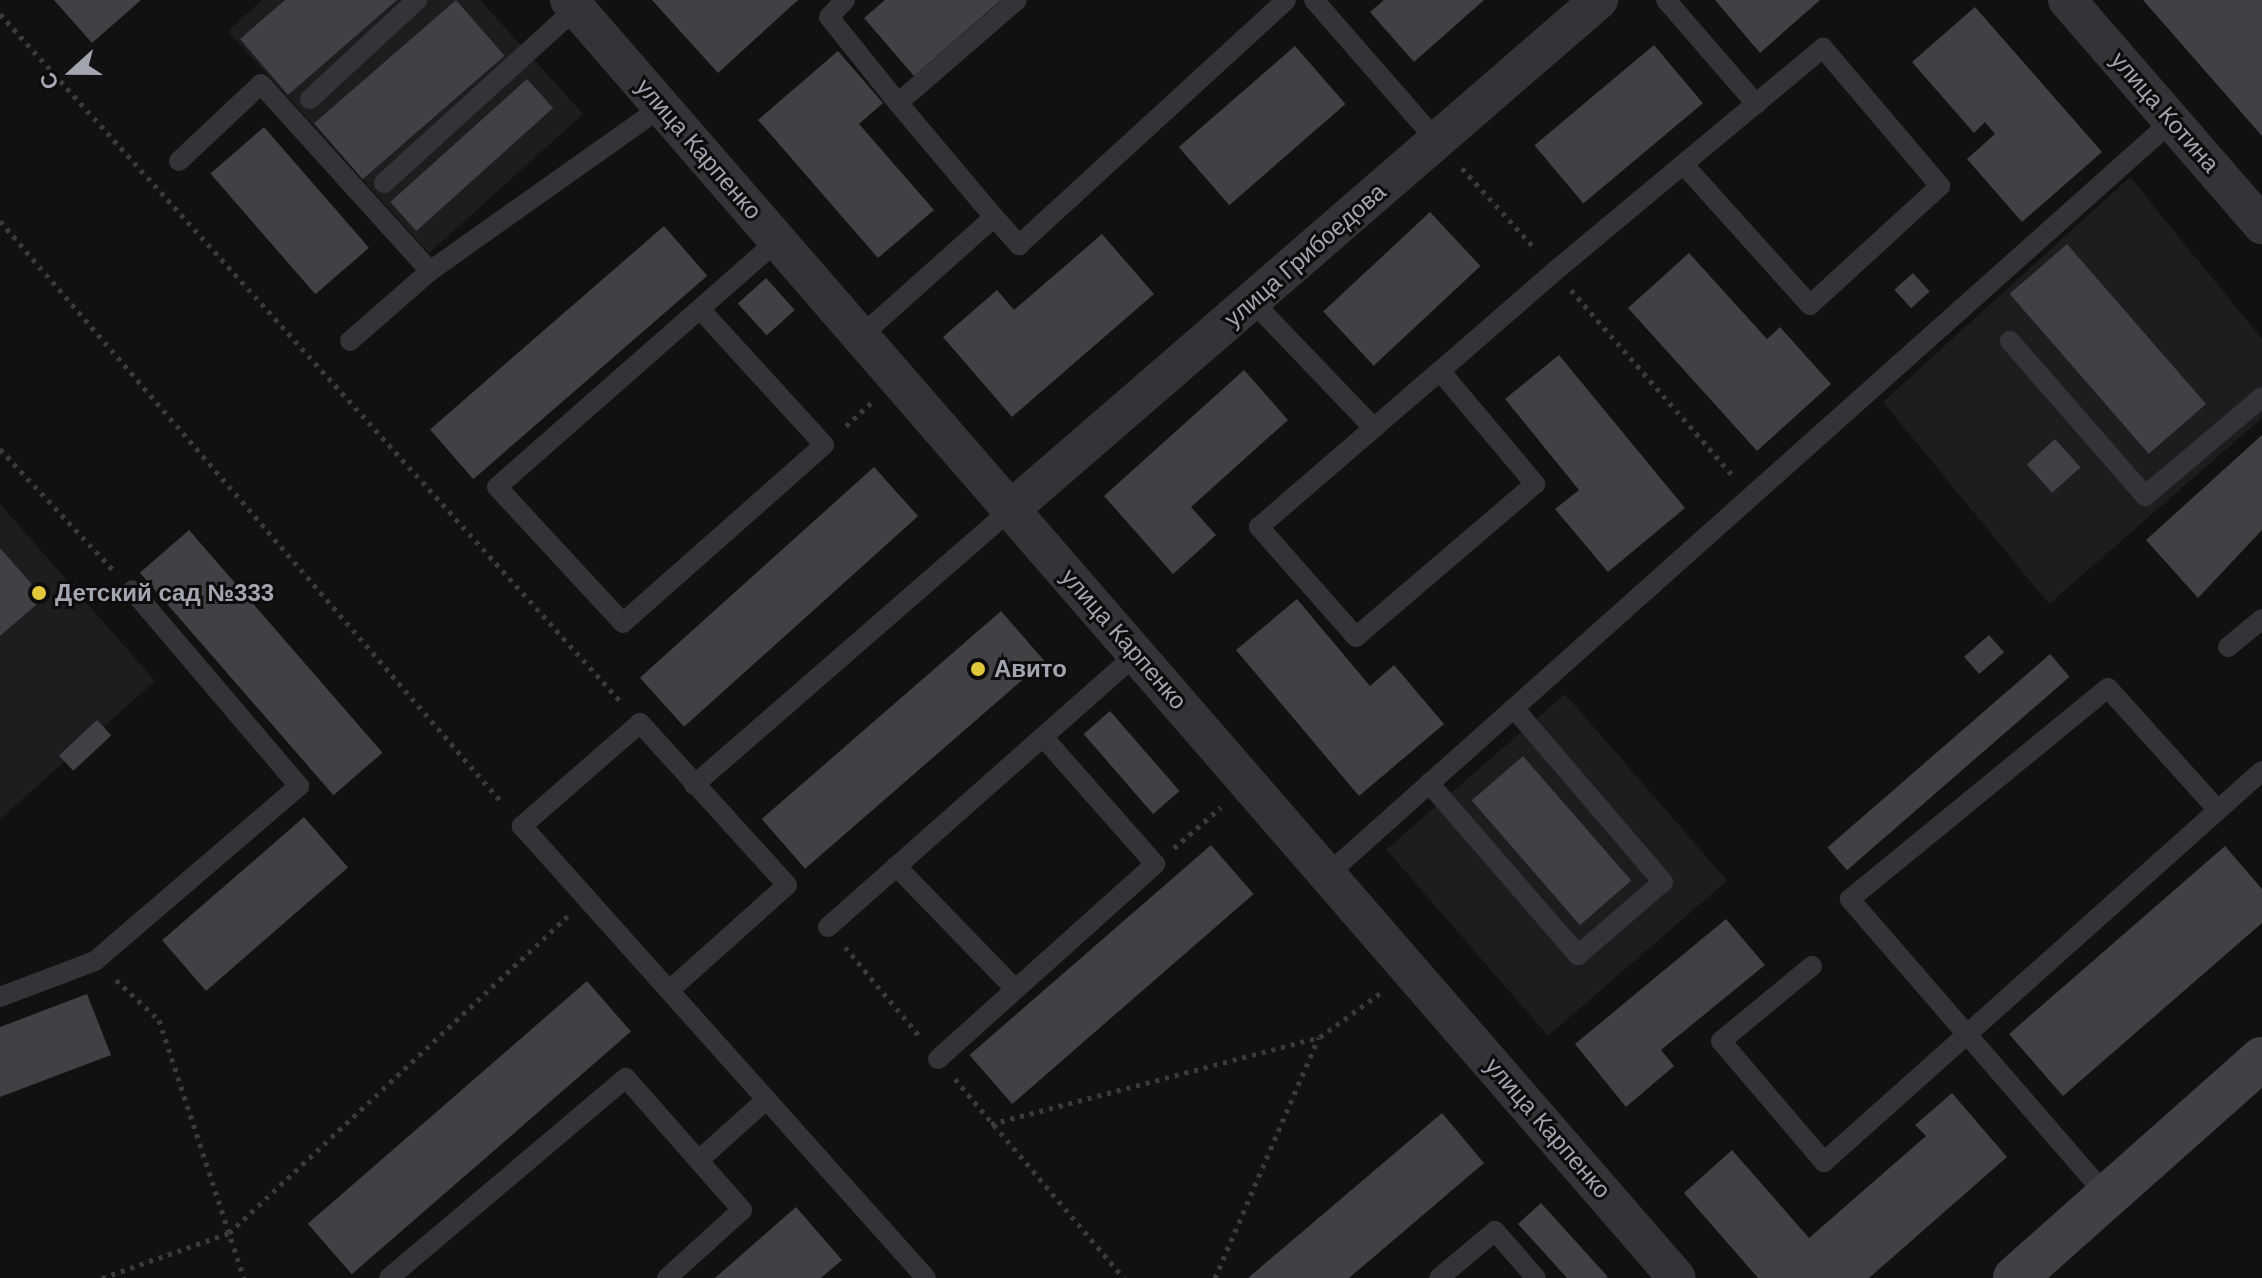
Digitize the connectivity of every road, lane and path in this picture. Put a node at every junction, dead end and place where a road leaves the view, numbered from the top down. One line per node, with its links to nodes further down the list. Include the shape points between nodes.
1 (417, 0): 11 (lane)
2 (845, 0): 12 (lane, via 829,17)
3 (1017, 0): 12 (lane)
4 (1286, 0): 20 (lane, via 1019,245)
5 (1314, 0): 16 (lane)
6 (1599, 0): 16 (street, улица Грибоедова)
7 (1666, 0): 13 (lane)
8 (2067, 0): 15 (street, улица Котина)
9 (572, 4): 14 (street, улица Карпенко); 19 (lane)
10 (0, 14): 44 (path)
11 (310, 99)
12 (898, 103): 20 (lane)
13 (1756, 104): 18 (lane); 18 (lane, via 1823,48 1940,186 1810,305)
14 (662, 107): 23 (street, улица Карпенко); 24 (lane)
15 (2172, 121): 21 (street, улица Котина); 37 (lane)
16 (1437, 141): 25 (path); 26 (street, улица Грибоедова)
17 (179, 161): 24 (lane, via 261,84)
18 (1684, 165): 25 (lane)
19 (384, 183)
20 (994, 217): 28 (lane)
21 (2260, 219)
22 (0, 221): 51 (path)
23 (778, 240): 27 (lane); 28 (street, улица Карпенко)
24 (430, 271): 29 (lane)
25 (1555, 271): 31 (lane); 37 (path)
26 (1252, 301): 34 (lane); 38 (street, улица Грибоедова)
27 (700, 309): 35 (lane); 35 (lane, via 497,487 623,623)
28 (861, 336): 32 (street, улица Карпенко)
29 (350, 341)
30 (2010, 341): 33 (lane, via 2145,496)
31 (1440, 371): 34 (lane); 34 (lane, via 1535,484 1356,637 1259,527)
32 (898, 379): 35 (path); 38 (street, улица Карпенко)
33 (2262, 397)
34 (1374, 428)
35 (824, 445)
36 (0, 449): 39 (path)
37 (1751, 496): 43 (lane)
38 (1011, 509): 42 (street, улица Карпенко); 49 (lane)
39 (132, 590): 57 (lane, via 299,786)
40 (2262, 619): 41 (lane)
41 (2228, 647)
42 (1137, 654): 45 (lane); 47 (street, улица Карпенко)
43 (1514, 708): 48 (lane); 48 (lane, via 1663,882 1578,955)
44 (640, 723): 49 (lane); 51 (lane)
45 (1043, 737): 52 (lane); 53 (lane)
46 (2261, 775): 50 (lane)
47 (1249, 783): 52 (path); 54 (street, улица Карпенко)
48 (1429, 783): 54 (lane)
49 (694, 785): 60 (lane, via 787,885)
50 (2218, 810): 63 (lane); 63 (lane, via 2108,688 1850,899)
51 (522, 826): 55 (lane)
52 (1155, 864): 61 (lane)
53 (896, 866): 56 (lane); 61 (lane)
54 (1328, 874): 59 (street, улица Карпенко)
55 (587, 898): 60 (lane); 71 (path)
56 (828, 927)
57 (95, 961): 62 (lane); 71 (path, via 159,1020)
58 (1812, 966): 63 (lane, via 1721,1041 1824,1162)
59 (1413, 970): 64 (path); 80 (street, улица Карпенко)
60 (672, 988): 67 (lane)
61 (1015, 989): 65 (lane)
62 (0, 997)
63 (1967, 1034): 70 (lane)
64 (1320, 1037): 68 (path); 77 (path)
65 (938, 1059)
66 (2262, 1059): 70 (street)
67 (767, 1099): 69 (lane); 76 (lane)
68 (991, 1124)
69 (699, 1160): 74 (lane, via 626,1078); 75 (lane, via 742,1210)
70 (2107, 1196): 81 (street)
71 (229, 1233): 72 (path); 73 (path)
72 (102, 1278)
73 (244, 1278)
74 (389, 1278)
75 (667, 1278)
76 (926, 1278)
77 (1215, 1278)
78 (1439, 1278): 79 (lane, via 1495,1231)
79 (1536, 1278)
80 (1677, 1278)
81 (2015, 1278)

